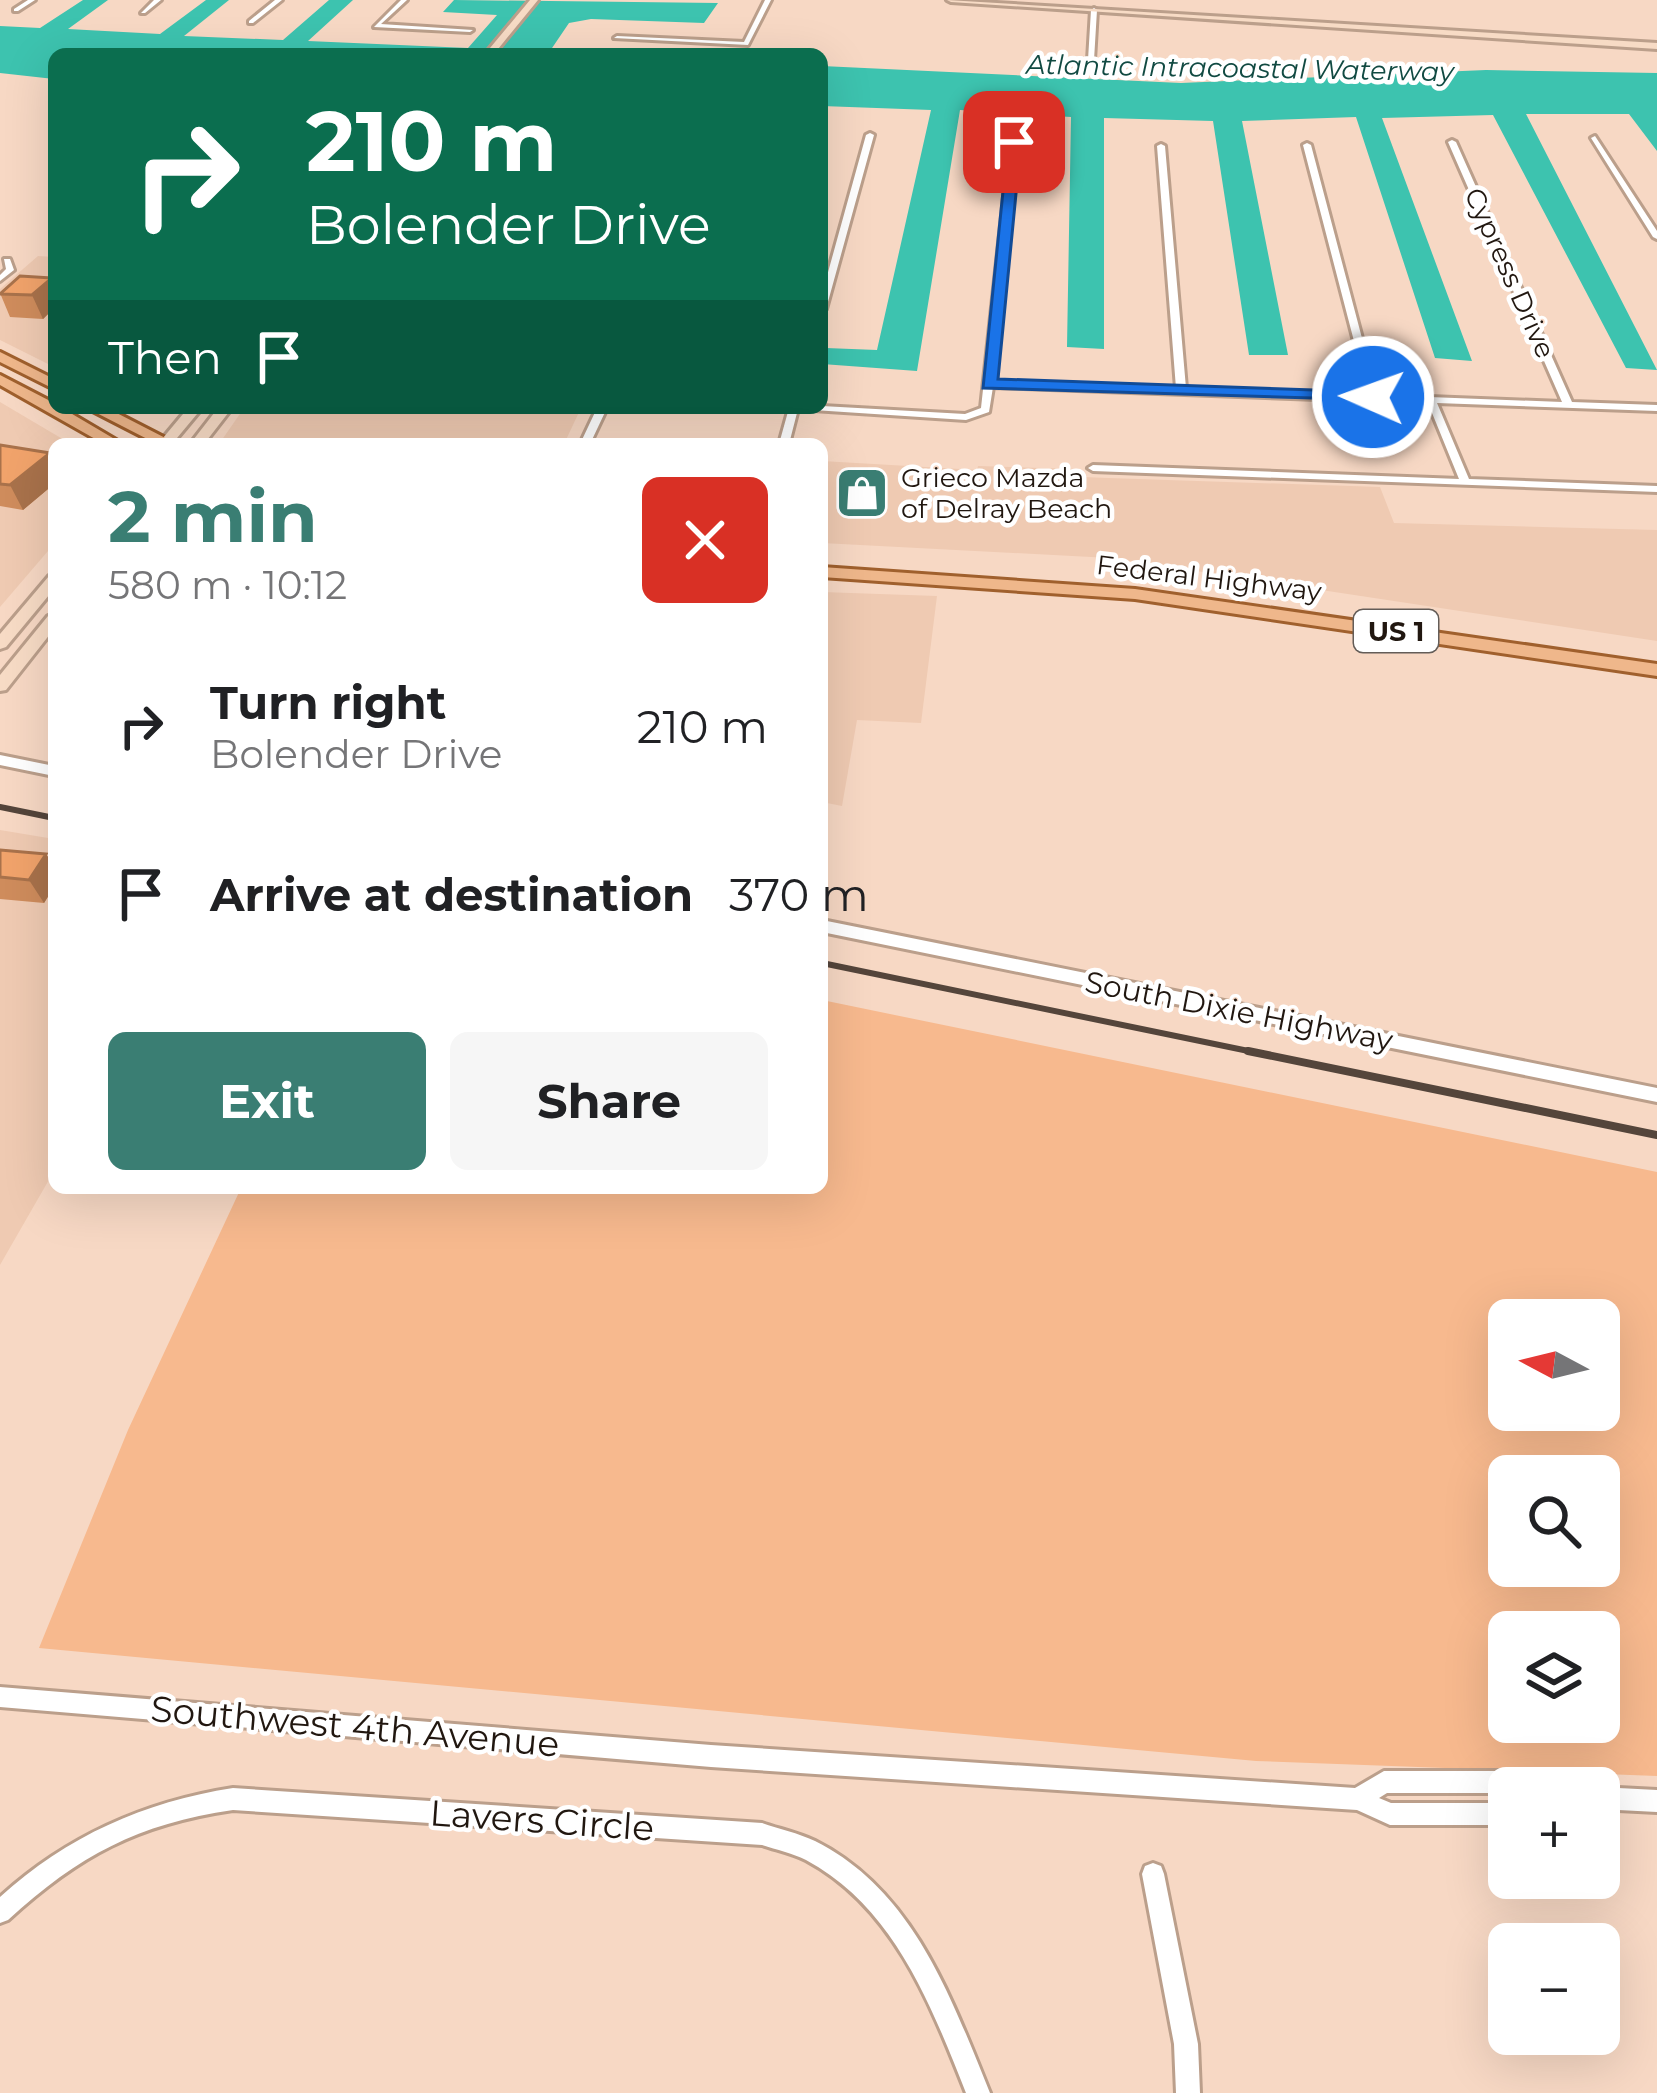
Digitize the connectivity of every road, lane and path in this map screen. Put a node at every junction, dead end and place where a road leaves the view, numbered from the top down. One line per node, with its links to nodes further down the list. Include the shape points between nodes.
1 (32, 0): 9 (street)
2 (158, 0): 11 (street)
3 (279, 0): 12 (street)
4 (404, 0): 13 (street, via 376,26)
5 (534, 0): 16 (main road)
6 (550, 0): 17 (main road)
7 (768, 0): 14 (street, via 746,44)
8 (951, 0): 10 (main road)
9 (16, 10)
10 (1094, 10): 15 (main road); 18 (street)
11 (142, 11)
12 (251, 22)
13 (470, 30)
14 (617, 38)
15 (1657, 46)
16 (494, 48)
17 (511, 48)
18 (1091, 60)
19 (870, 135): 28 (street)
20 (1595, 138): 25 (street)
21 (1014, 142): 32 (street)
22 (1452, 142): 36 (street, Cypress Drive)
23 (1307, 145): 34 (street)
24 (1161, 146): 33 (street)
25 (1657, 237)
26 (0, 266): 27 (street, via 8,262 10,270)
27 (0, 279)
28 (828, 287)
29 (0, 356): 31 (main road)
30 (0, 380): 37 (main road)
31 (48, 383)
32 (989, 384): 33 (street); 39 (street, via 986,410 966,417)
33 (1181, 389): 34 (street)
34 (1373, 397): 35 (street)
35 (1431, 399): 36 (street); 49 (street)
36 (1568, 404): 38 (street)
37 (48, 407)
38 (1657, 408)
39 (828, 410)
40 (61, 414): 44 (main road)
41 (107, 414): 45 (main road)
42 (190, 414): 46 (main road)
43 (220, 414): 47 (main road)
44 (104, 438)
45 (155, 438)
46 (172, 438)
47 (201, 438)
48 (1093, 468): 49 (street)
49 (1466, 482): 50 (street)
50 (1657, 489)
51 (828, 558): 53 (main road, Federal Highway / US 1)
52 (828, 572): 54 (main road, Federal Highway / US 1)
53 (1090, 575): 54 (main road); 60 (main road, Federal Highway / US 1)
54 (1063, 586): 61 (main road, Federal Highway / US 1)
55 (48, 587): 56 (main road)
56 (40, 596): 57 (main road); 59 (main road)
57 (48, 616)
58 (48, 626): 62 (main road)
59 (0, 644)
60 (1657, 654)
61 (1657, 670)
62 (0, 686)
63 (0, 760): 64 (street)
64 (48, 770)
65 (828, 927): 66 (street, South Dixie Highway)
66 (1657, 1095)
67 (0, 1696): 69 (street, Southwest 4th Avenue, via 711,1756)
68 (1488, 1782): 69 (street, via 1384,1782)
69 (1358, 1799): 72 (street, via 1390,1814)
70 (1620, 1799): 71 (street)
71 (1657, 1801)
72 (1488, 1814)
73 (1153, 1874): 76 (street)
74 (0, 1912): 75 (street, Lavers Circle, via 103,1835 147,1815 233,1799 762,1834 828,1857 885,1905)
75 (978, 2093)
76 (1188, 2093)

